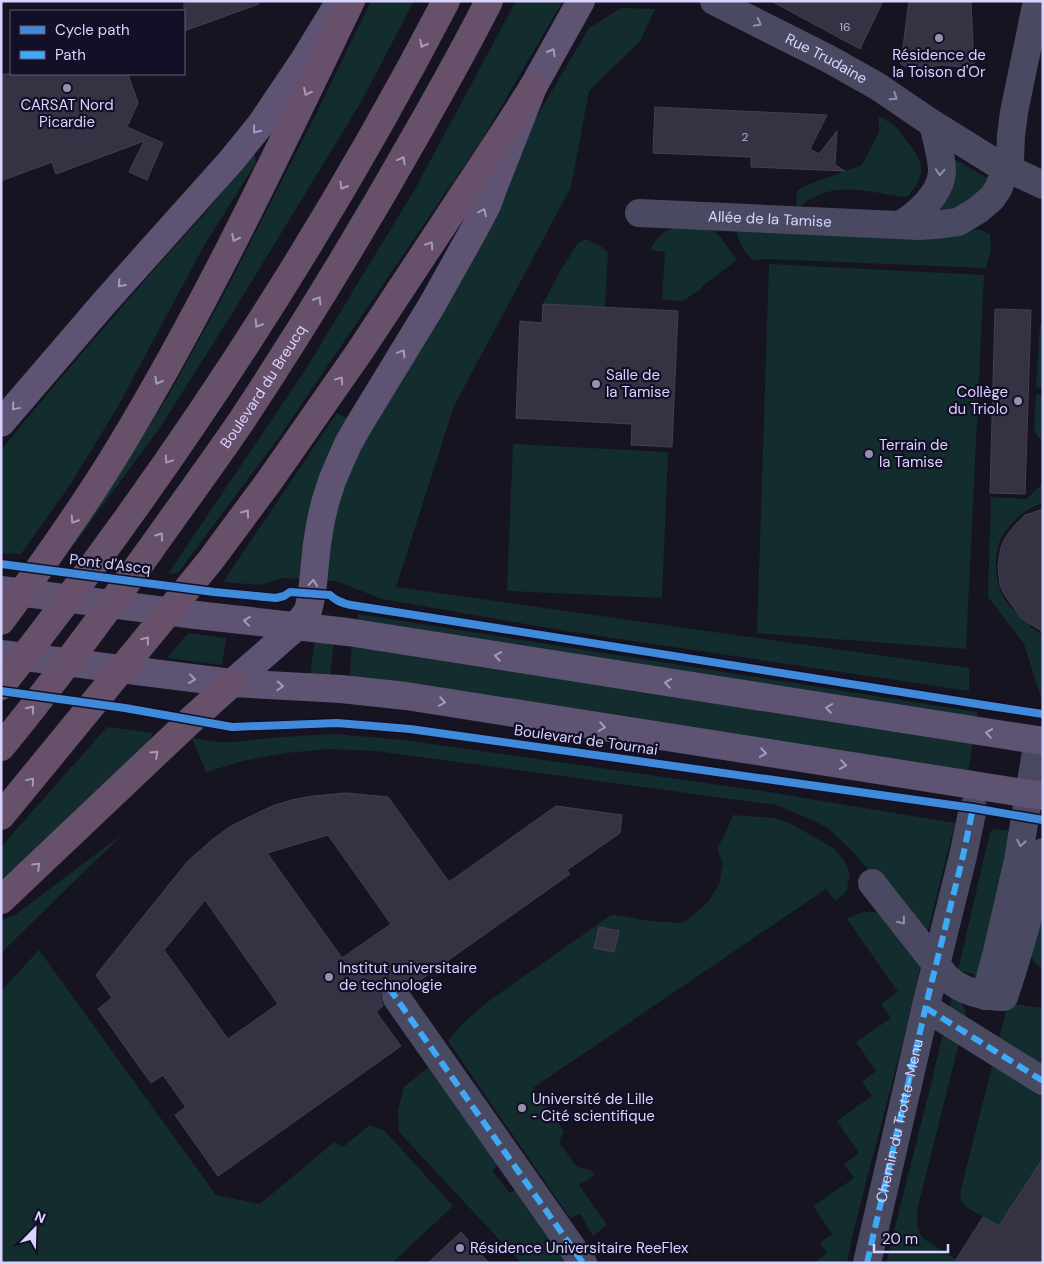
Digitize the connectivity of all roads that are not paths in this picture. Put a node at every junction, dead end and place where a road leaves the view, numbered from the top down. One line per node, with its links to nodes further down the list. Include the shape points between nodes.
1 (340, 1): 16 (main road, one-way to 16, via 261,124)
2 (351, 1): 18 (highway, one-way to 18, via 244,223 148,401 49,556)
3 (446, 1): 22 (highway, one-way to 22, via 333,204 252,334 148,489)
4 (489, 1): 24 (highway, Boulevard du Breucq, one-way to 4, via 123,588 264,385 392,179)
5 (602, 1): 8 (main road)
6 (714, 1): 10 (street, Rue Trudaine, one-way to 10, via 846,68)
7 (1037, 1): 11 (street, Allée de la Tamise)
8 (576, 9): 9 (main road, one-way to 8)
9 (533, 87): 19 (main road, one-way to 9, via 308,611 323,511 340,462 360,422 475,228); 27 (highway, one-way to 9, via 259,496 360,351)
10 (932, 124): 11 (street, Rue Trudaine, via 974,135); 12 (street, Rue Trudaine); 15 (street, one-way to 15, via 942,170 940,180 932,197 912,218)
11 (1011, 136): 12 (street, Allée de la Tamise)
12 (1007, 168): 13 (street, Rue Trudaine); 15 (street, Allée de la Tamise, via 992,198 967,218 935,226)
13 (1043, 185)
14 (639, 213): 15 (street, Allée de la Tamise)
15 (900, 225)
16 (1, 424)
17 (1, 590): 19 (main road, one-way to 17)
18 (1, 621)
19 (296, 626): 21 (main road); 23 (main road, one-way to 19)
20 (1, 654): 21 (main road, one-way to 21)
21 (232, 683): 25 (main road, Boulevard de Tournai, one-way to 25, via 406,696); 30 (highway, one-way to 21)
22 (1, 686)
23 (1040, 741): 25 (street)
24 (1, 747)
25 (1036, 795): 31 (street, one-way to 31)
26 (972, 808): 33 (street, Chemin du Trotte-Menu, via 944,936)
27 (1, 816)
28 (1043, 852): 31 (street, via 1029,917 1004,997)
29 (872, 883): 31 (street, one-way to 31, via 946,977 960,988)
30 (1, 900)
31 (985, 996)
32 (396, 997): 36 (street)
33 (933, 1008): 34 (street); 35 (street, Chemin du Trotte-Menu)
34 (1043, 1081)
35 (868, 1262)
36 (583, 1263)

